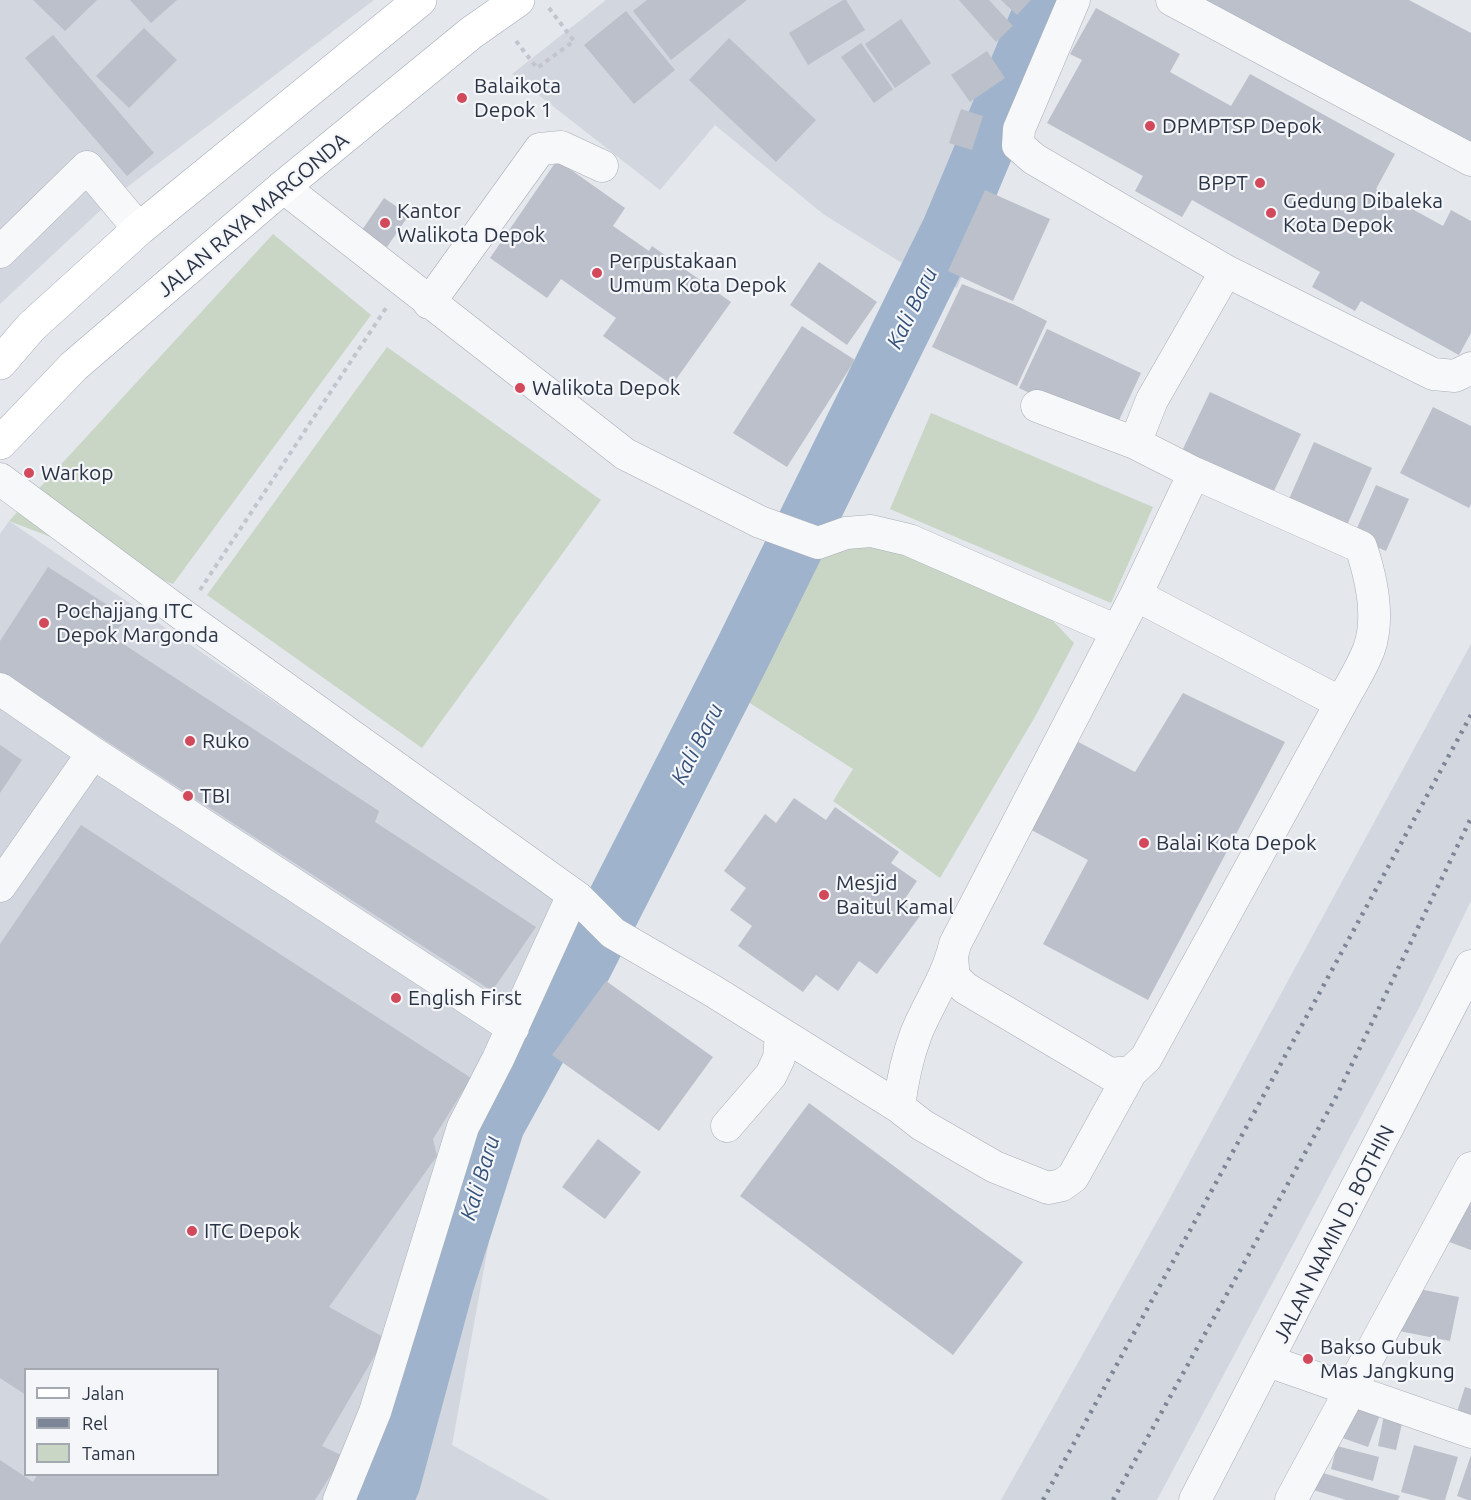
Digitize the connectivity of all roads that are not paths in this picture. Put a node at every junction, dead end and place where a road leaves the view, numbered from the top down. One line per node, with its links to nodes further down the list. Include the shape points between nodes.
1 (420, 0): 8 (main road)
2 (518, 0): 7 (main road, JALAN RAYA MARGONDA, via 471,33)
3 (1074, 0): 10 (street, via 1019,129 1018,145 1034,159)
4 (1172, 0): 5 (street)
5 (1471, 160)
6 (602, 166): 11 (street, via 561,147 540,149)
7 (284, 187): 11 (street); 16 (main road, JALAN RAYA MARGONDA, via 74,366)
8 (139, 229): 9 (street, via 87,167); 12 (main road, via 31,327)
9 (0, 252)
10 (1226, 271): 13 (street, via 1433,374 1455,376); 15 (street, via 1152,400)
11 (429, 303): 20 (street, via 625,454 760,522 818,543 846,533 871,531 909,540)
12 (0, 363)
13 (1471, 368)
14 (1037, 406): 15 (street)
15 (1135, 443): 17 (street)
16 (0, 444)
17 (1194, 472): 19 (street); 22 (street, via 1361,548 1368,568 1373,630 1369,649)
18 (0, 479): 25 (street)
19 (1136, 595): 20 (street); 22 (street)
20 (1117, 631): 26 (street, via 955,944)
21 (0, 689): 23 (street)
22 (1341, 703): 30 (street, via 1146,1058)
23 (93, 753): 24 (street); 28 (street)
24 (0, 886)
25 (576, 897): 28 (street); 29 (street, via 613,933)
26 (952, 959): 30 (street, via 954,976 965,988 1110,1074); 31 (street, via 916,1034 904,1072)
27 (1471, 966): 34 (street, JALAN NAMIN D. BOTHIN)
28 (513, 1028): 38 (street, via 463,1127 375,1412)
29 (781, 1034): 31 (street); 32 (street, via 779,1058 771,1075)
30 (1131, 1072): 31 (street, via 1073,1177 1048,1188 995,1167 922,1125)
31 (899, 1107)
32 (726, 1126)
33 (1471, 1168): 35 (street)
34 (1268, 1361): 35 (street); 39 (street, JALAN NAMIN D. BOTHIN)
35 (1349, 1390): 36 (street); 37 (street)
36 (1471, 1432)
37 (1303, 1496)
38 (339, 1500)
39 (1196, 1500)

